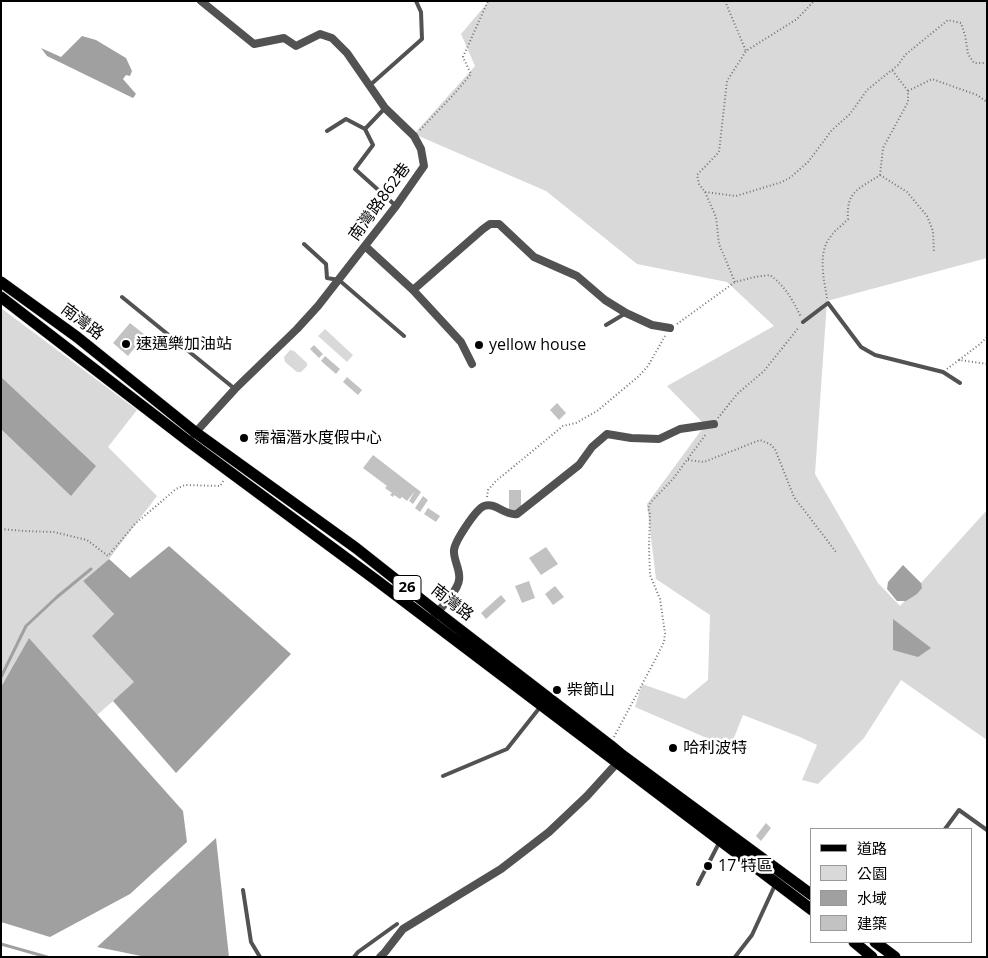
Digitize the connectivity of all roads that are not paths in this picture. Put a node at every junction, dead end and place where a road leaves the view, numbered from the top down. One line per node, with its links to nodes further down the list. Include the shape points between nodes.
1 (201, 1): 3 (street, 南灣路862巷, via 254,44 284,38 296,46 320,34 332,38 347,52)
2 (416, 1): 3 (lane, via 421,12 422,40)
3 (369, 86): 4 (street, 南灣路862巷)
4 (385, 108): 5 (lane); 7 (street, 南灣路862巷, via 414,136 421,149 424,166)
5 (365, 130): 6 (lane, via 346,119); 7 (lane, via 373,145 355,169)
6 (327, 131)
7 (396, 206): 9 (street, 南灣路862巷)
8 (304, 244): 10 (lane, via 326,264 327,278)
9 (365, 246): 10 (street, 南灣路862巷); 12 (street)
10 (339, 280): 19 (lane); 22 (street, 南灣路862巷, via 297,329)
11 (1, 282): 24 (main road, 南灣路 / 26, via 76,338)
12 (413, 290): 15 (street, via 483,229 490,224 499,224 534,257 576,276); 20 (street, via 461,342)
13 (1, 297): 24 (main road, 南灣路 / 26)
14 (122, 297): 22 (lane)
15 (626, 313): 17 (lane); 18 (street, via 652,325)
16 (803, 322): 21 (lane, via 828,303 861,347 875,355 944,372)
17 (606, 325)
18 (670, 328)
19 (404, 336)
20 (472, 364)
21 (960, 383)
22 (235, 389): 24 (street, 南灣路862巷)
23 (714, 424): 25 (street, via 680,429 659,439 607,434 579,465 517,514 485,506 457,540 454,550 460,580)
24 (191, 437): 25 (main road, 南灣路 / 26, via 230,472); 25 (main road, 南灣路 / 26, via 356,548)
25 (433, 617): 26 (main road, 南灣路 / 26); 27 (main road, 南灣路 / 26, via 610,745)
26 (541, 706): 27 (main road, 南灣路 / 26); 28 (lane, via 507,748)
27 (619, 759): 31 (main road, 南灣路 / 26); 35 (main road, 南灣路 / 26); 42 (street, via 587,796 549,832 501,869 403,929)
28 (443, 776)
29 (946, 828): 30 (lane, via 960,810)
30 (987, 830)
31 (720, 841): 32 (main road, 南灣路 / 26); 33 (lane)
32 (776, 883): 36 (main road, 南灣路 / 26); 43 (lane, via 752,935)
33 (698, 884)
34 (243, 890): 40 (lane, via 251,942)
35 (810, 894)
36 (810, 908)
37 (397, 924): 41 (lane)
38 (858, 943): 44 (main road)
39 (876, 943): 45 (main road)
40 (260, 957)
41 (354, 957)
42 (380, 957)
43 (734, 957)
44 (872, 957)
45 (895, 957)

